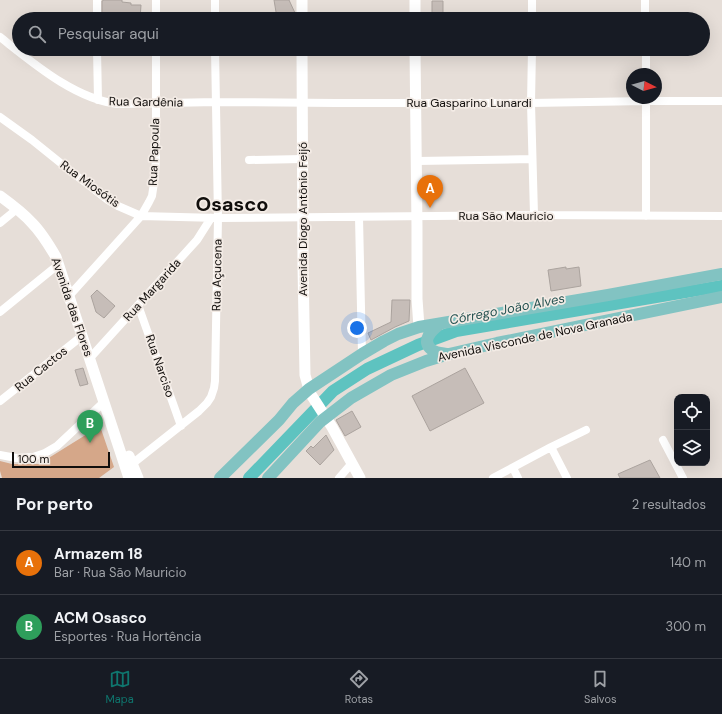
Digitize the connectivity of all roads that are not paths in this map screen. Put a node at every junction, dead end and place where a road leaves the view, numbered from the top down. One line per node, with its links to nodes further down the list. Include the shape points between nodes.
1 (97, 0): 8 (street)
2 (156, 0): 9 (street)
3 (215, 0): 10 (street)
4 (302, 0): 11 (main road)
5 (415, 0): 12 (main road)
6 (532, 0): 13 (street)
7 (645, 0): 14 (street)
8 (97, 12)
9 (156, 12)
10 (215, 12)
11 (302, 12)
12 (415, 12)
13 (532, 12)
14 (645, 12)
15 (0, 37): 16 (street, Rua Gardênia)
16 (12, 46)
17 (25, 56): 26 (street, Rua Gardênia, via 80,93)
18 (97, 56): 26 (street)
19 (156, 56): 34 (street, Rua Papoula)
20 (215, 56): 30 (street, Rua Açucena)
21 (302, 56): 31 (main road, Avenida Diogo Antônio Feijó)
22 (416, 56): 32 (main road)
23 (532, 56): 33 (street)
24 (646, 56): 25 (street)
25 (646, 68)
26 (98, 100): 34 (street, Rua Gardênia, via 119,104)
27 (662, 100): 29 (street, Rua Gasparino Lunardi)
28 (626, 101): 33 (street, Rua Gasparino Lunardi)
29 (722, 101)
30 (216, 102): 31 (street, Rua Gasparino Lunardi); 34 (street, Rua Gardênia); 50 (street, Rua Açucena)
31 (302, 103): 32 (street, Rua Gasparino Lunardi); 39 (main road, Avenida Diogo Antônio Feijó)
32 (416, 103): 33 (street, Rua Gasparino Lunardi); 40 (main road)
33 (531, 103): 37 (street)
34 (156, 104): 44 (street, Rua Papoula, via 154,186 150,202)
35 (646, 104): 46 (street)
36 (0, 117): 44 (street, Rua Miosótis, via 108,200)
37 (532, 159): 40 (street); 43 (street)
38 (249, 160): 39 (street)
39 (302, 160): 48 (main road, Avenida Diogo Antônio Feijó)
40 (417, 161): 45 (main road)
41 (0, 196): 42 (main road, Avenida das Flores)
42 (17, 209): 51 (street); 52 (main road, Avenida das Flores, via 48,242)
43 (534, 215): 45 (street, Rua São Mauricio); 46 (street, Rua São Mauricio)
44 (141, 216): 50 (street, Rua Miosótis); 54 (street, Rua Papoula)
45 (417, 216): 49 (street, Rua São Mauricio); 59 (main road)
46 (646, 216): 47 (street, Rua São Mauricio)
47 (722, 216)
48 (303, 217): 49 (street, Rua São Mauricio); 50 (street, Rua São Mauricio); 64 (main road, Avenida Diogo Antônio Feijó, via 305,375)
49 (359, 217): 62 (street)
50 (214, 218): 56 (street, Rua Margarida); 68 (street, Rua Açucena, via 214,388 207,403)
51 (0, 223)
52 (58, 264): 54 (main road, Avenida das Flores); 57 (street)
53 (722, 274): 58 (main road)
54 (69, 296): 60 (main road, Avenida das Flores)
55 (722, 297): 61 (main road, Avenida Visconde de Nova Granada)
56 (138, 305): 63 (street, Rua Margarida); 68 (street, Rua Narciso)
57 (0, 312)
58 (438, 326): 59 (main road); 61 (main road, via 429,334 428,345 432,350)
59 (419, 327): 62 (main road, via 398,334)
60 (82, 336): 63 (main road, Avenida das Flores); 65 (street, Rua Cactos)
61 (445, 353): 67 (main road, Avenida Visconde de Nova Granada, via 391,376)
62 (362, 354): 64 (main road)
63 (90, 358): 66 (main road, Avenida das Flores)
64 (309, 391): 67 (main road, Avenida Diogo Antônio Feijó); 80 (main road, via 293,403)
65 (0, 402)
66 (104, 402): 70 (main road, Avenida das Flores); 73 (street, via 57,446 45,453 34,457 16,458)
67 (323, 413): 74 (main road, Avenida Diogo Antônio Feijó); 81 (main road, Avenida Visconde de Nova Granada)
68 (181, 426): 75 (street, Rua Açucena)
69 (586, 430): 72 (street)
70 (115, 436): 75 (main road, Avenida das Flores, via 124,444); 77 (main road, Avenida das Flores, via 114,448); 78 (main road, Avenida das Flores)
71 (663, 440): 87 (street)
72 (551, 447): 76 (street); 86 (street)
73 (0, 455)
74 (352, 463): 82 (street); 83 (main road, Avenida Diogo Antônio Feijó)
75 (132, 464): 79 (main road, Avenida das Flores)
76 (513, 468): 84 (street); 85 (street)
77 (122, 478)
78 (129, 478)
79 (138, 478)
80 (220, 478)
81 (268, 478)
82 (339, 478)
83 (360, 478)
84 (493, 478)
85 (518, 478)
86 (567, 478)
87 (683, 478)

